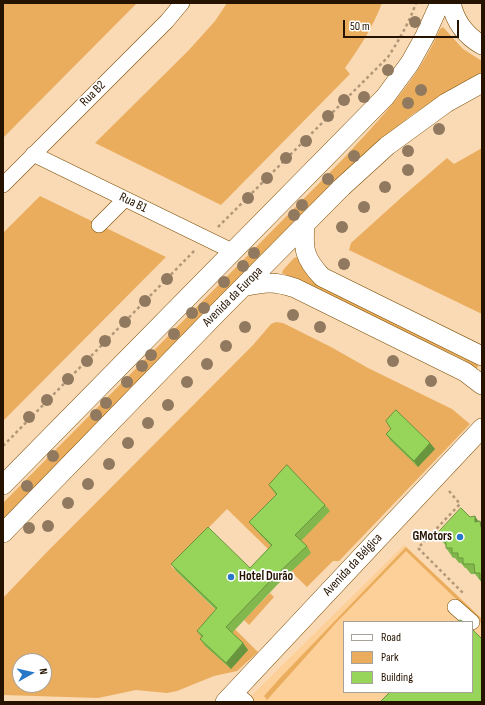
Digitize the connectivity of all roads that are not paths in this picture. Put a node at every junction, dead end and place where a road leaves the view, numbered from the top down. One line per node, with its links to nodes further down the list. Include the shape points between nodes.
1 (182, 3): 6 (street, Rua B2)
2 (440, 3): 11 (main road, via 410,63 385,97)
3 (451, 3): 4 (main road, via 461,27 473,40)
4 (482, 45)
5 (482, 83): 9 (main road, Avenida da Europa, via 446,103 387,146)
6 (33, 154): 7 (street, Rua B2); 8 (street, Rua B1)
7 (3, 185)
8 (125, 199): 10 (street); 11 (street, Rua B1)
9 (304, 224): 12 (main road, Avenida da Europa); 13 (main road, via 306,256 322,277)
10 (99, 225)
11 (232, 251): 16 (main road)
12 (243, 287): 14 (main road, via 269,282 295,288 465,372); 17 (main road, Avenida da Europa)
13 (482, 356)
14 (482, 385)
15 (482, 428): 22 (main road, Avenida da Bélgica)
16 (3, 485)
17 (3, 533)
18 (455, 607): 19 (street)
19 (471, 621)
20 (473, 623): 21 (street)
21 (482, 631)
22 (235, 699)

